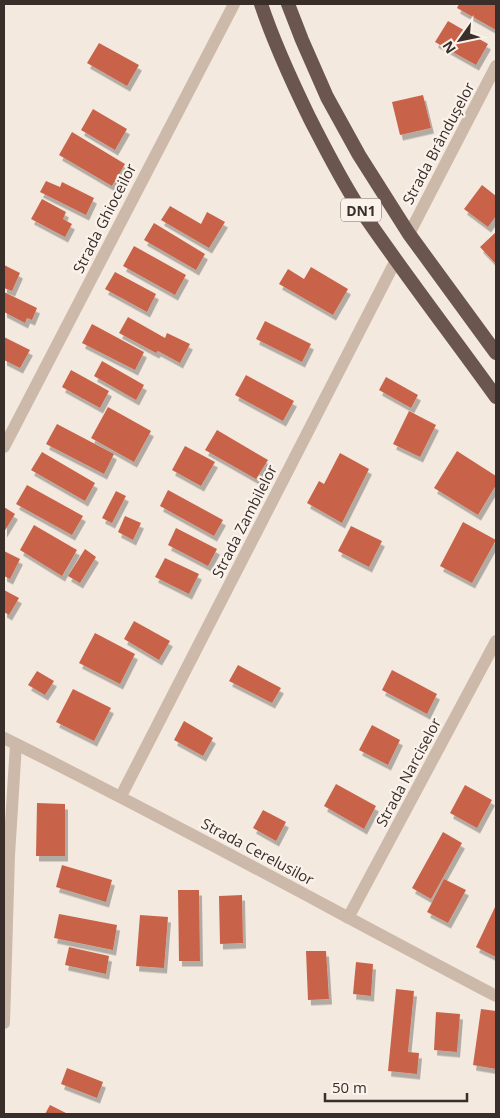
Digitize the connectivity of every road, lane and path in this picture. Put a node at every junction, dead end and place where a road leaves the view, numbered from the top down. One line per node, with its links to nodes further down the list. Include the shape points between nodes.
1 (234, 4): 9 (street, Strada Ghioceilor)
2 (260, 4): 6 (highway, DN1, via 294,86 324,146 357,204)
3 (288, 4): 5 (highway, DN1, via 327,98)
4 (496, 66): 5 (street, Strada Brândușelor)
5 (409, 234): 7 (highway, DN1)
6 (396, 260): 8 (highway, DN1); 14 (street, Strada Zambilelor)
7 (496, 353)
8 (496, 397)
9 (4, 447)
10 (496, 641): 11 (street, Strada Narciselor)
11 (491, 662): 16 (street, Strada Narciselor)
12 (4, 738): 13 (street, Strada Cerelusilor)
13 (16, 744): 14 (street, Strada Cerelusilor); 15 (street)
14 (121, 796): 16 (street, Strada Cerelusilor)
15 (6, 854): 18 (street)
16 (348, 918): 17 (street, Strada Cerelusilor)
17 (496, 996)
18 (4, 1023)

